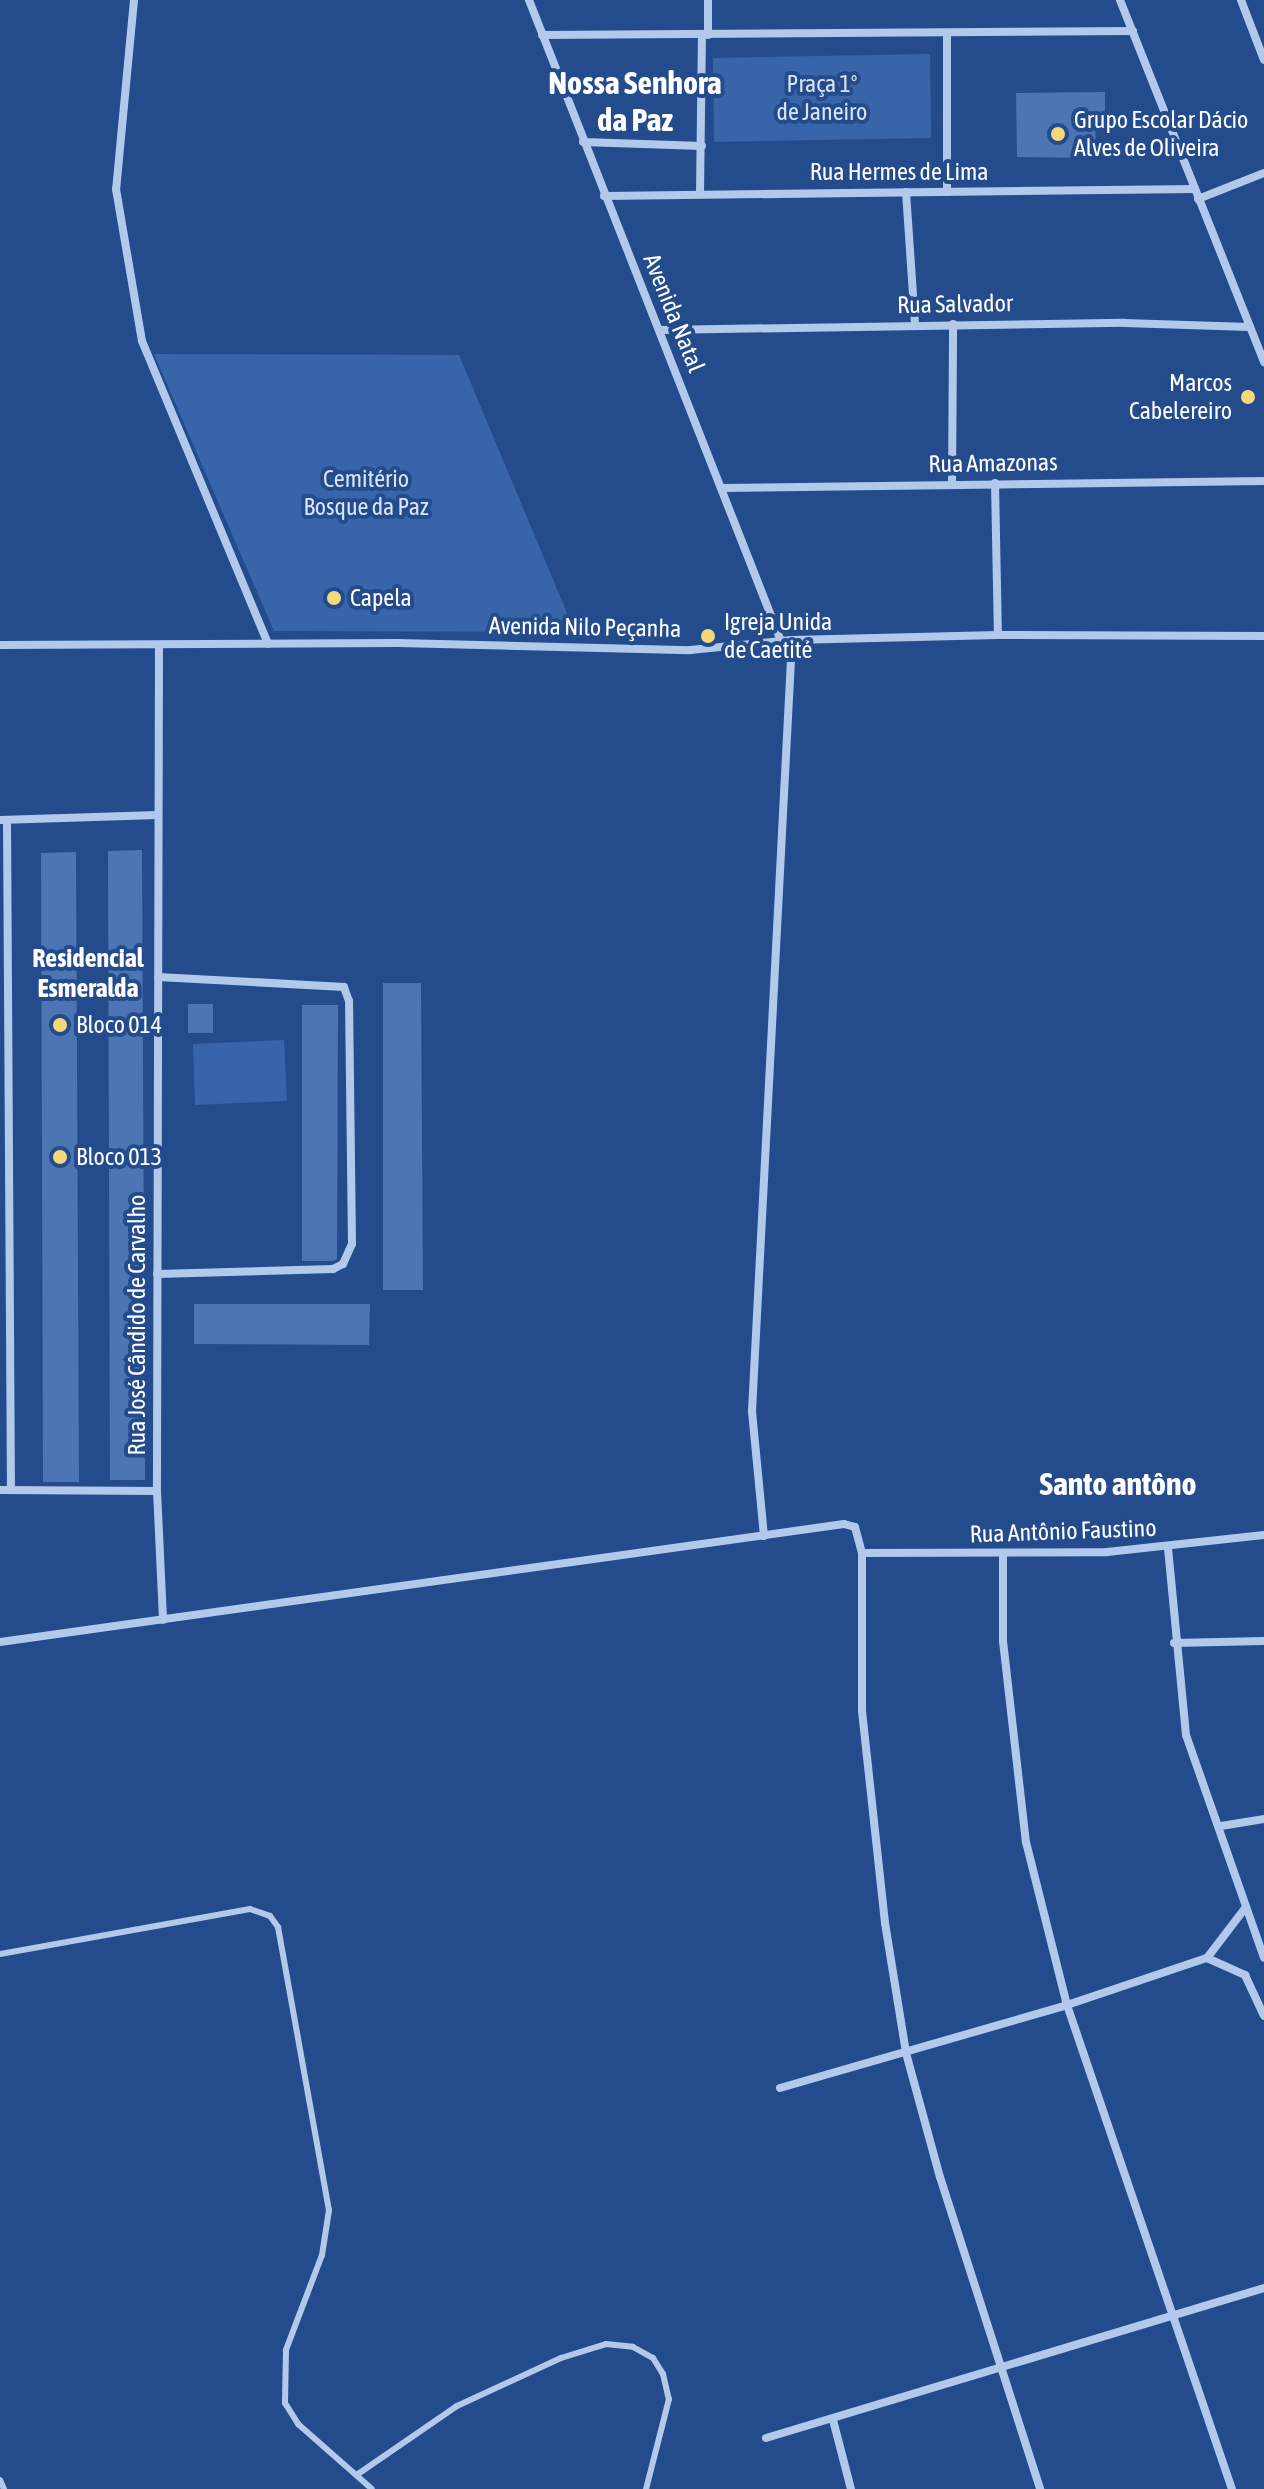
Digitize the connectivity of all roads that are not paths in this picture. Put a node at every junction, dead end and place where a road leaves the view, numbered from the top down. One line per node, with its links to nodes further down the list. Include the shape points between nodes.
1 (134, 0): 33 (street, via 116,189 139,327 167,407)
2 (529, 0): 7 (street, Avenida Natal)
3 (708, 0): 8 (street)
4 (1120, 0): 6 (street)
5 (1241, 0): 10 (street)
6 (1133, 31): 9 (street); 14 (street)
7 (542, 35): 8 (street); 11 (street, Avenida Natal)
8 (705, 35): 9 (street); 12 (street)
9 (947, 35): 16 (street)
10 (1264, 60)
11 (583, 142): 12 (street); 18 (street, Avenida Natal)
12 (702, 146): 17 (street)
13 (1264, 173): 19 (street)
14 (1195, 189): 16 (street, Rua Hermes de Lima); 19 (street)
15 (906, 192): 16 (street, Rua Hermes de Lima); 17 (street, Rua Hermes de Lima); 21 (street)
16 (947, 192)
17 (700, 194): 18 (street, Rua Hermes de Lima)
18 (604, 196): 23 (street, Avenida Natal)
19 (1198, 199): 22 (street)
20 (953, 324): 21 (street, Rua Salvador); 22 (street, Rua Salvador); 26 (street)
21 (915, 325): 23 (street, Rua Salvador)
22 (1250, 327): 24 (street)
23 (660, 330): 28 (street, Avenida Natal)
24 (1264, 362)
25 (1264, 481): 27 (street, Rua Amazonas)
26 (952, 483): 27 (street, Rua Amazonas); 28 (street, Rua Amazonas)
27 (995, 483): 29 (street)
28 (722, 488): 32 (street, Avenida Natal)
29 (998, 635): 30 (street, Avenida Nilo Peçanha); 31 (street, Avenida Nilo Peçanha)
30 (1264, 636)
31 (792, 640): 32 (street, Avenida Nilo Peçanha); 44 (street, via 752,1411)
32 (781, 641): 33 (street, Avenida Nilo Peçanha, via 690,650)
33 (268, 644): 35 (street, Avenida Nilo Peçanha)
34 (0, 645): 35 (street, Avenida Nilo Peçanha)
35 (159, 645): 36 (street, Rua José Cândido de Carvalho)
36 (158, 815): 37 (street); 38 (street, Rua José Cândido de Carvalho)
37 (3, 820): 41 (street)
38 (158, 977): 39 (street, Rua José Cândido de Carvalho); 39 (street, via 344,987 349,1001 352,1244 343,1264 333,1269)
39 (157, 1274): 42 (street, Rua José Cândido de Carvalho)
40 (0, 1490): 41 (street)
41 (11, 1490): 42 (street)
42 (157, 1491): 48 (street, Rua José Cândido de Carvalho)
43 (1264, 1535): 45 (street, Rua Antônio Faustino)
44 (764, 1536): 46 (street, via 847,1524 857,1531); 48 (street)
45 (1168, 1548): 47 (street, Rua Antônio Faustino); 51 (street)
46 (862, 1553): 47 (street, Rua Antônio Faustino); 60 (street, via 862,1711 885,1923)
47 (1003, 1555): 58 (street, via 1003,1641 1014,1770)
48 (163, 1620): 50 (street)
49 (1264, 1641): 51 (street)
50 (0, 1642)
51 (1174, 1643): 53 (street, via 1186,1735)
52 (1264, 1819): 53 (street)
53 (1221, 1826): 54 (street)
54 (1246, 1907): 56 (street); 57 (street)
55 (0, 1954): 67 (lane, via 250,1909 270,1916 278,1927 329,2210 322,2255 286,2350 285,2403 298,2424)
56 (1207, 1958): 58 (street); 59 (street, via 1245,1975)
57 (1264, 1958)
58 (1067, 2005): 60 (street); 63 (street)
59 (1264, 2016)
60 (906, 2053): 61 (street); 64 (street)
61 (780, 2088)
62 (1264, 2288): 63 (street)
63 (1171, 2315): 64 (street); 74 (street)
64 (1001, 2370): 65 (street); 73 (street)
65 (833, 2420): 66 (street); 72 (street)
66 (766, 2438)
67 (358, 2474): 70 (lane); 71 (lane, via 457,2406 561,2358 606,2344 633,2347 653,2358 663,2374 669,2399)
68 (0, 2480): 69 (lane)
69 (4, 2489)
70 (372, 2489)
71 (646, 2489)
72 (851, 2489)
73 (1040, 2489)
74 (1232, 2489)

